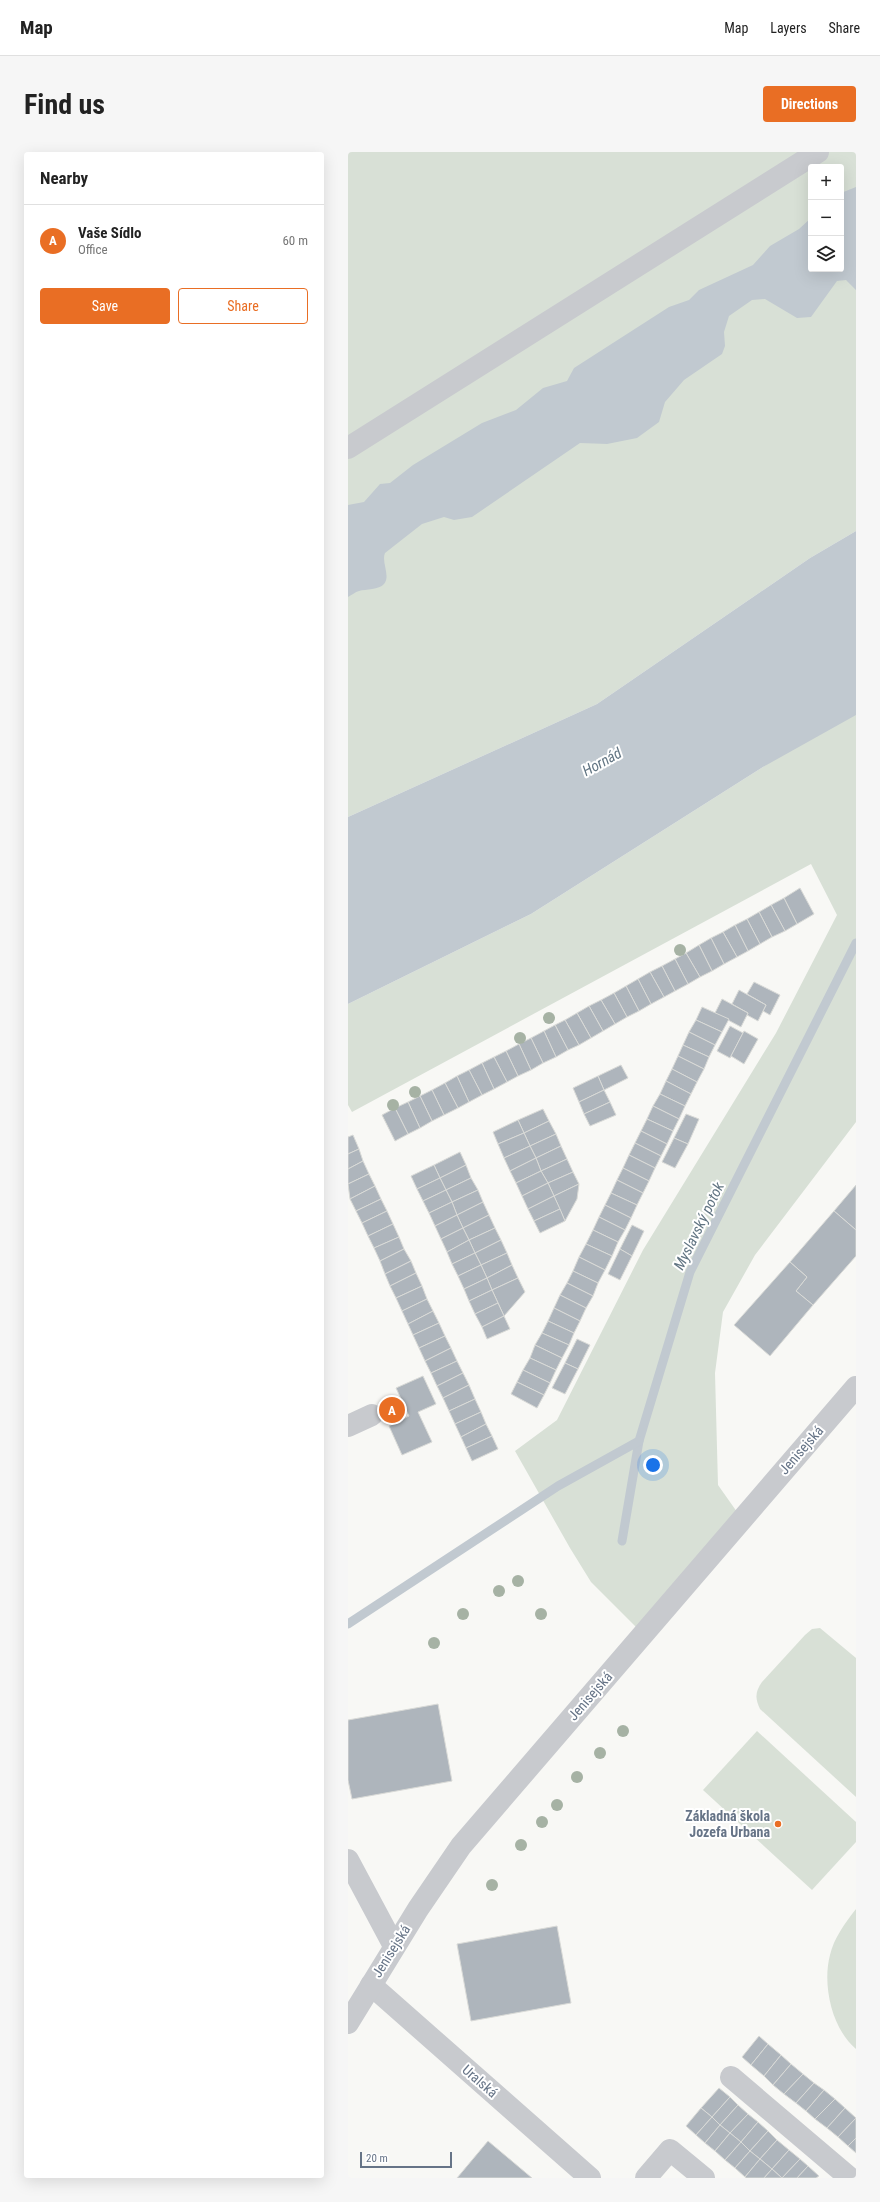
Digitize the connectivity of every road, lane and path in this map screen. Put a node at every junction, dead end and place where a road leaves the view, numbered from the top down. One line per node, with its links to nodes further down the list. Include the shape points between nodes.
1 (818, 152): 2 (street)
2 (348, 448)
3 (856, 1387): 7 (street, Jenisejská, via 461,1846)
4 (372, 1415): 5 (street)
5 (348, 1426)
6 (348, 1860): 7 (street)
7 (394, 1946): 8 (street, Jenisejská)
8 (371, 1985): 9 (street, Jenisejská); 11 (street, Uralská)
9 (348, 2023)
10 (731, 2077): 14 (street)
11 (590, 2178)
12 (646, 2178): 13 (street, via 670,2150)
13 (704, 2178)
14 (850, 2178)

